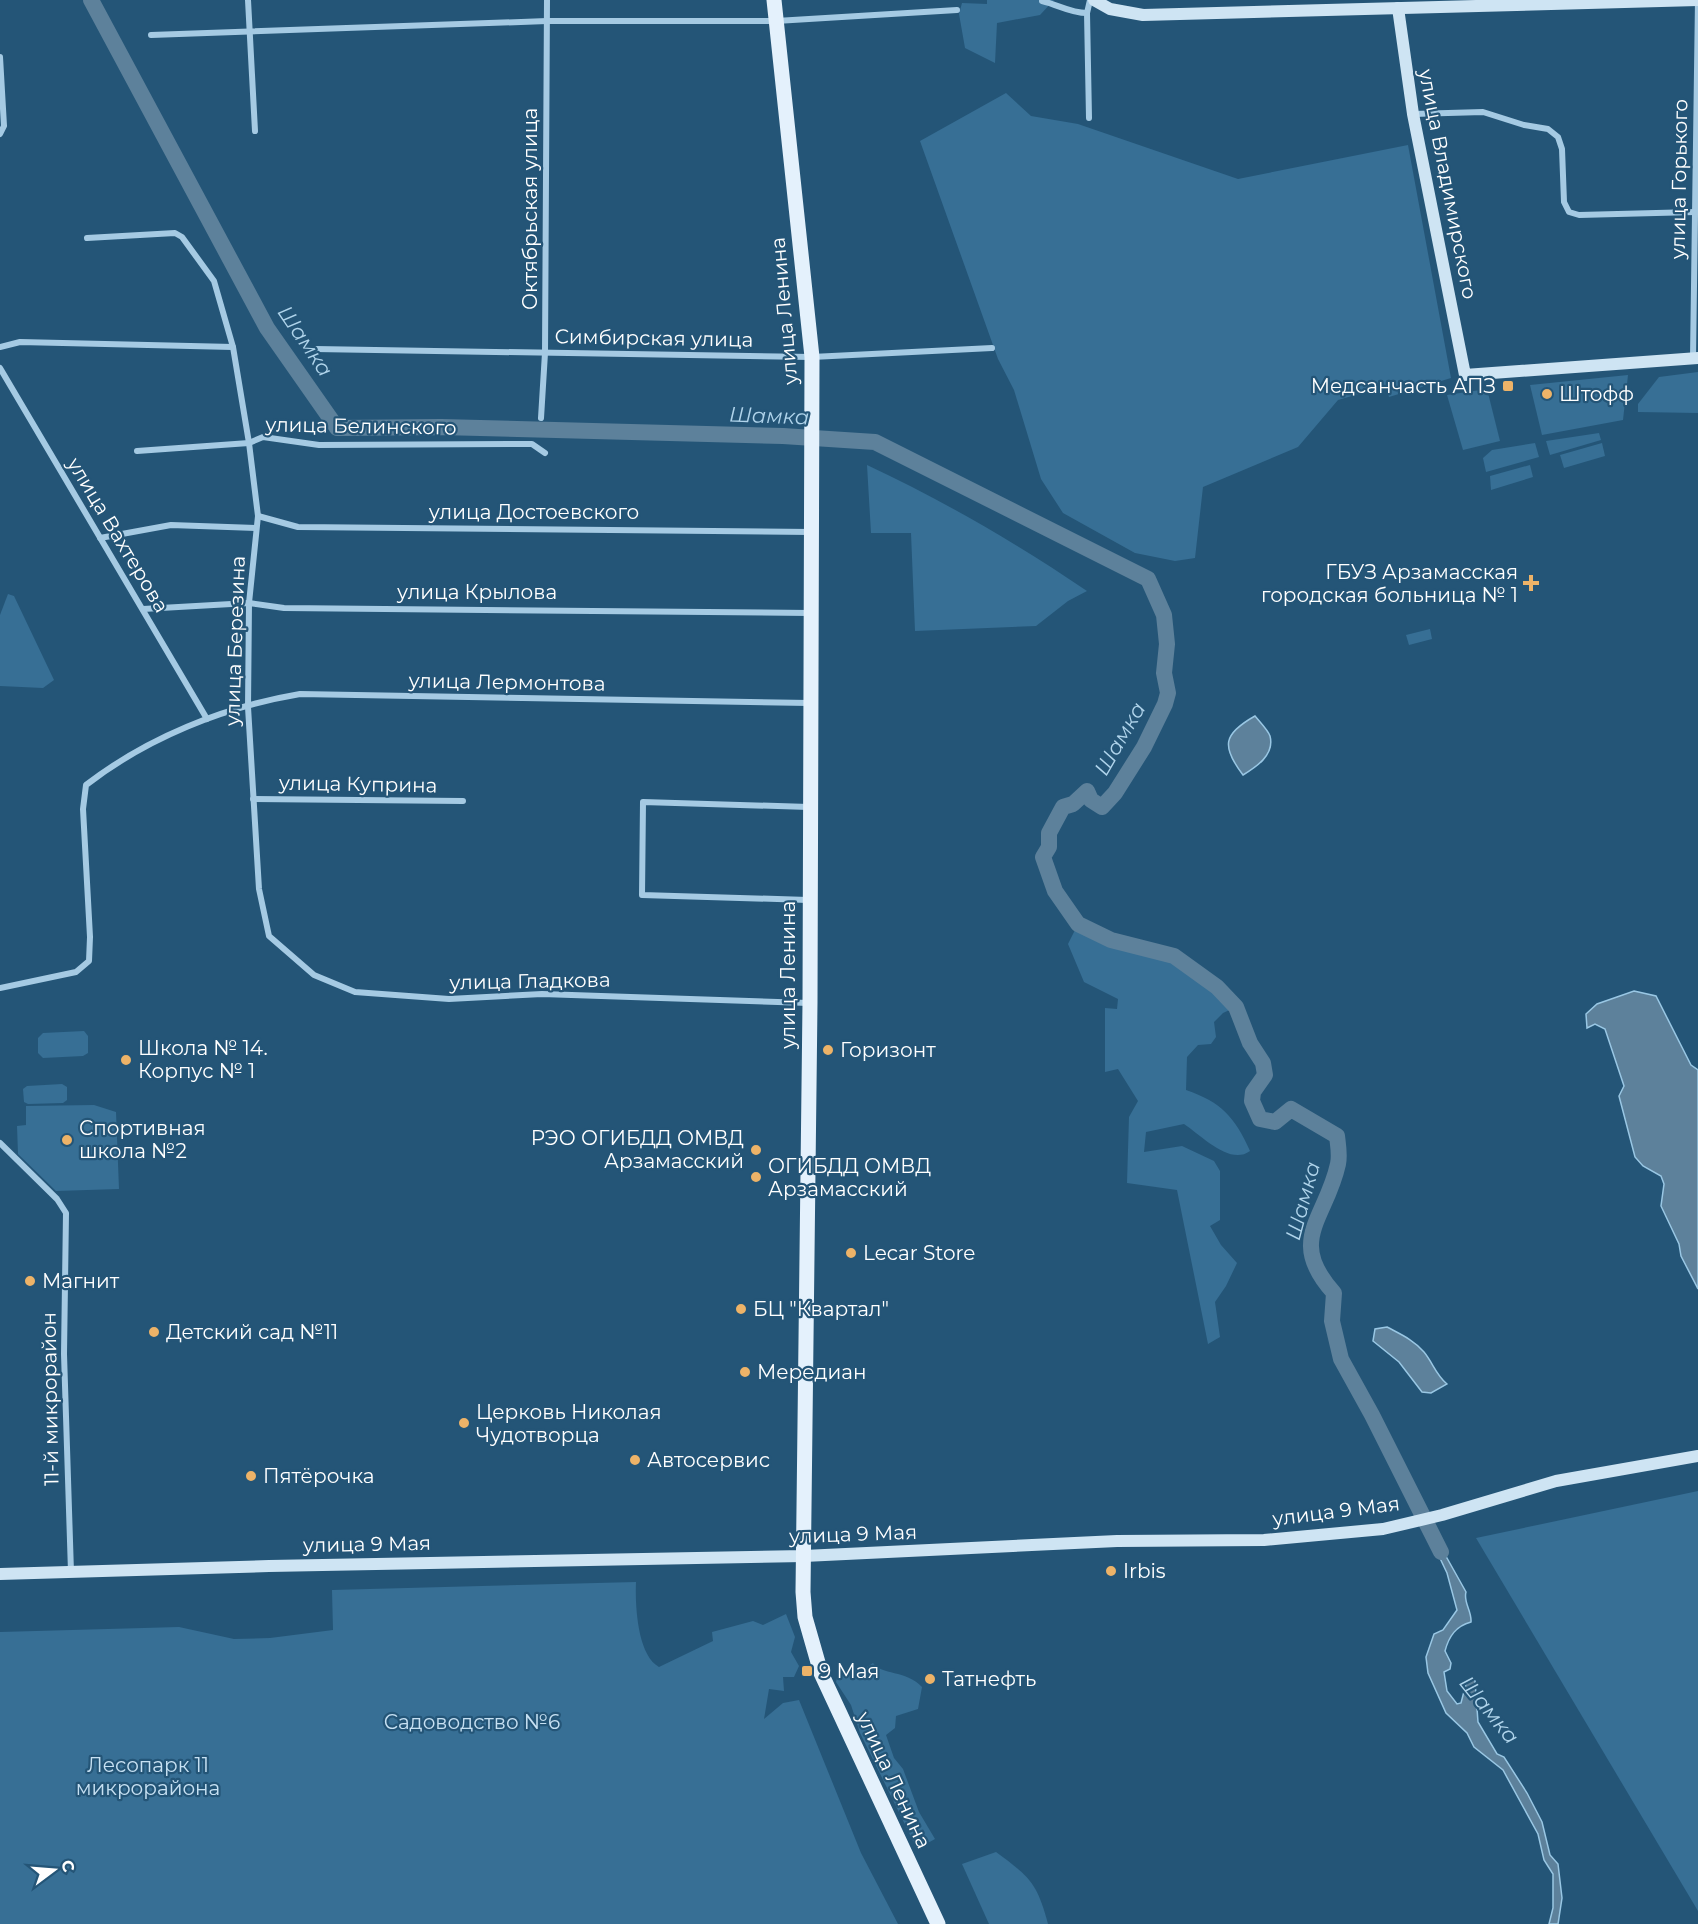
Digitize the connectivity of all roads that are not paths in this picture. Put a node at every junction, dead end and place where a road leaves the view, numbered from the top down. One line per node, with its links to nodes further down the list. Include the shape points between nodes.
1 (248, 0): 12 (street)
2 (547, 0): 10 (street, Октябрьская улица)
3 (774, 0): 11 (main road, улица Ленина)
4 (1092, 0): 7 (main road, via 1110,9 1143,15); 9 (street)
5 (1698, 0): 7 (main road); 17 (street, улица Горького)
6 (1041, 1): 9 (street, via 1061,5 1072,13)
7 (1398, 4): 15 (main road, улица Владимирского)
8 (957, 10): 11 (street)
9 (1088, 13): 16 (street)
10 (547, 21): 11 (street); 12 (street); 27 (street, Октябрьская улица)
11 (776, 21): 28 (main road, улица Ленина)
12 (248, 31): 13 (street); 18 (street)
13 (151, 34)
14 (0, 57): 19 (street, via 4,126)
15 (1413, 114): 20 (street, via 1483,112 1548,129 1558,137 1562,149 1564,202 1569,212); 29 (main road, улица Владимирского, via 1465,375)
16 (1089, 118)
17 (1697, 125): 20 (street, улица Горького)
18 (255, 131)
19 (0, 134)
20 (1695, 212): 22 (street, улица Горького)
21 (87, 238): 24 (street, улица Березина, via 175,233 182,237 214,281)
22 (1696, 245): 29 (street, улица Горького)
23 (0, 347): 24 (street, via 21,342)
24 (233, 347): 32 (street, улица Березина)
25 (992, 348): 28 (street, Симбирская улица)
26 (315, 349): 27 (street, Симбирская улица)
27 (545, 353): 28 (street, Симбирская улица); 31 (street, Октябрьская улица)
28 (812, 357): 37 (main road, улица Ленина)
29 (1696, 358)
30 (0, 368): 38 (street, улица Вахтерова)
31 (541, 418)
32 (249, 443): 33 (street, улица Белинского); 34 (street, улица Белинского, via 263,437 319,445 538,444); 35 (street, улица Березина)
33 (137, 451)
34 (545, 453)
35 (258, 516): 36 (street, улица Березина); 37 (street, улица Достоевского, via 298,527)
36 (256, 528): 38 (street, via 171,525); 39 (street, улица Березина)
37 (812, 532): 41 (main road, улица Ленина)
38 (100, 538): 40 (street, улица Вахтерова)
39 (249, 603): 40 (street, улица Крылова); 41 (street, улица Крылова, via 284,608); 43 (street, улица Березина)
40 (143, 609): 44 (street, улица Вахтерова)
41 (811, 613): 42 (main road, улица Ленина)
42 (810, 702): 43 (street, улица Лермонтова, via 300,694); 47 (main road, улица Ленина)
43 (248, 706): 44 (street, улица Лермонтова); 45 (street, улица Березина)
44 (207, 719): 50 (street, via 127,757 86,784 83,794 89,961 76,972)
45 (253, 799): 46 (street, улица Куприна); 49 (street, улица Березина, via 259,890)
46 (463, 801)
47 (810, 807): 48 (main road, улица Ленина); 48 (street, via 643,802 642,894)
48 (810, 900): 51 (main road, улица Ленина)
49 (269, 936): 51 (street, улица Гладкова, via 314,975 355,992 449,999 542,994)
50 (0, 988)
51 (810, 1003): 54 (main road, улица Ленина)
52 (0, 1143): 55 (street, 11-й микрорайон, via 57,1199 66,1213 64,1354)
53 (1698, 1456): 54 (main road, улица 9 Мая, via 1556,1481 1414,1522 1344,1533 1264,1540 1117,1541)
54 (804, 1556): 55 (main road, улица 9 Мая); 57 (main road, улица Ленина, via 805,1617 815,1655)
55 (71, 1573): 56 (main road, улица 9 Мая)
56 (0, 1574)
57 (938, 1924)

